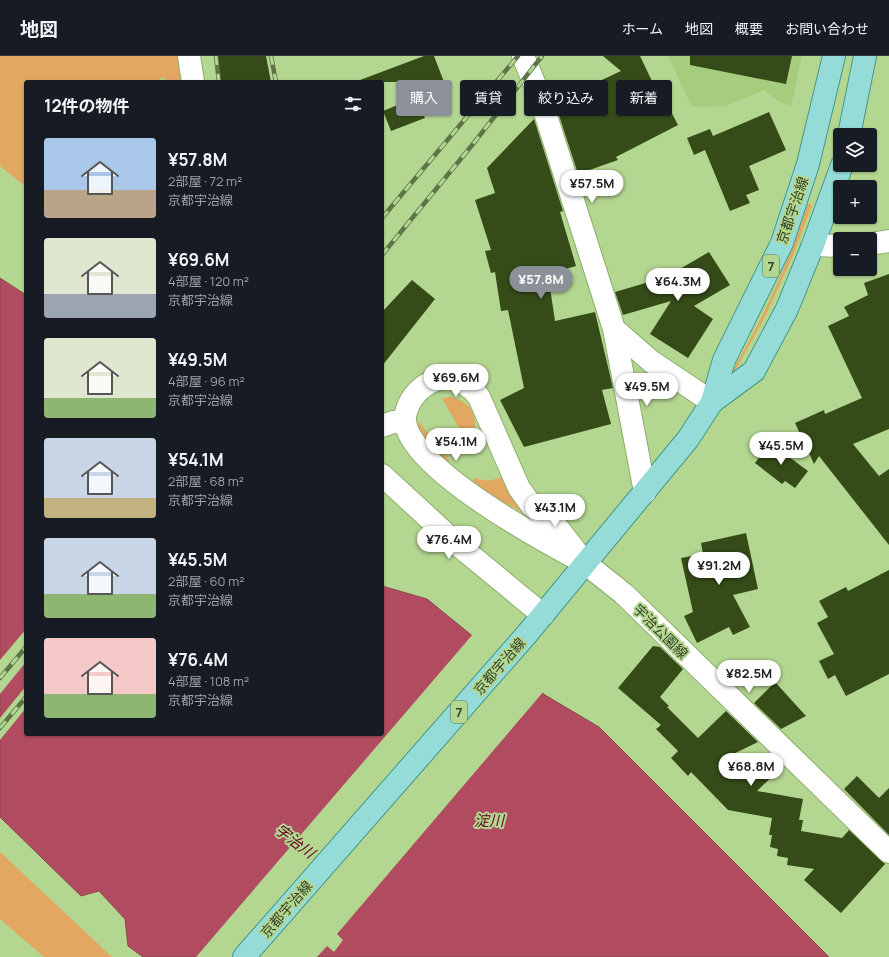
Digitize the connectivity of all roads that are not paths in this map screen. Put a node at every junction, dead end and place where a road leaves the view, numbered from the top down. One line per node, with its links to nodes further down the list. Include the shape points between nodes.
1 (189, 56): 5 (street)
2 (524, 56): 12 (street, via 540,96)
3 (834, 56): 15 (main road, 京都宇治線 / 7, via 808,164 782,243 724,360)
4 (865, 56): 6 (main road)
5 (192, 80)
6 (850, 128)
7 (839, 172): 10 (main road, 京都宇治線 / 7)
8 (889, 241): 9 (street)
9 (877, 243)
10 (813, 245): 11 (street); 15 (main road, 京都宇治線 / 7, via 787,310 754,370)
11 (833, 246)
12 (614, 329): 13 (street); 14 (street)
13 (652, 362): 14 (street, via 637,365); 15 (street)
14 (625, 384): 19 (street)
15 (712, 402): 19 (main road, 京都宇治線 / 7, via 688,439)
16 (405, 422): 17 (street); 20 (street, via 416,445 438,470 457,485 545,542); 20 (street, via 410,402 426,384 447,377 473,388 519,488 532,506 557,527)
17 (384, 425)
18 (384, 477): 21 (street, via 458,545)
19 (645, 492): 20 (main road, 京都宇治線 / 7)
20 (586, 563): 21 (main road, 京都宇治線 / 7); 22 (street, 宇治公園線, via 624,594)
21 (543, 615): 23 (main road, 京都宇治線 / 7)
22 (889, 852)
23 (244, 957)

